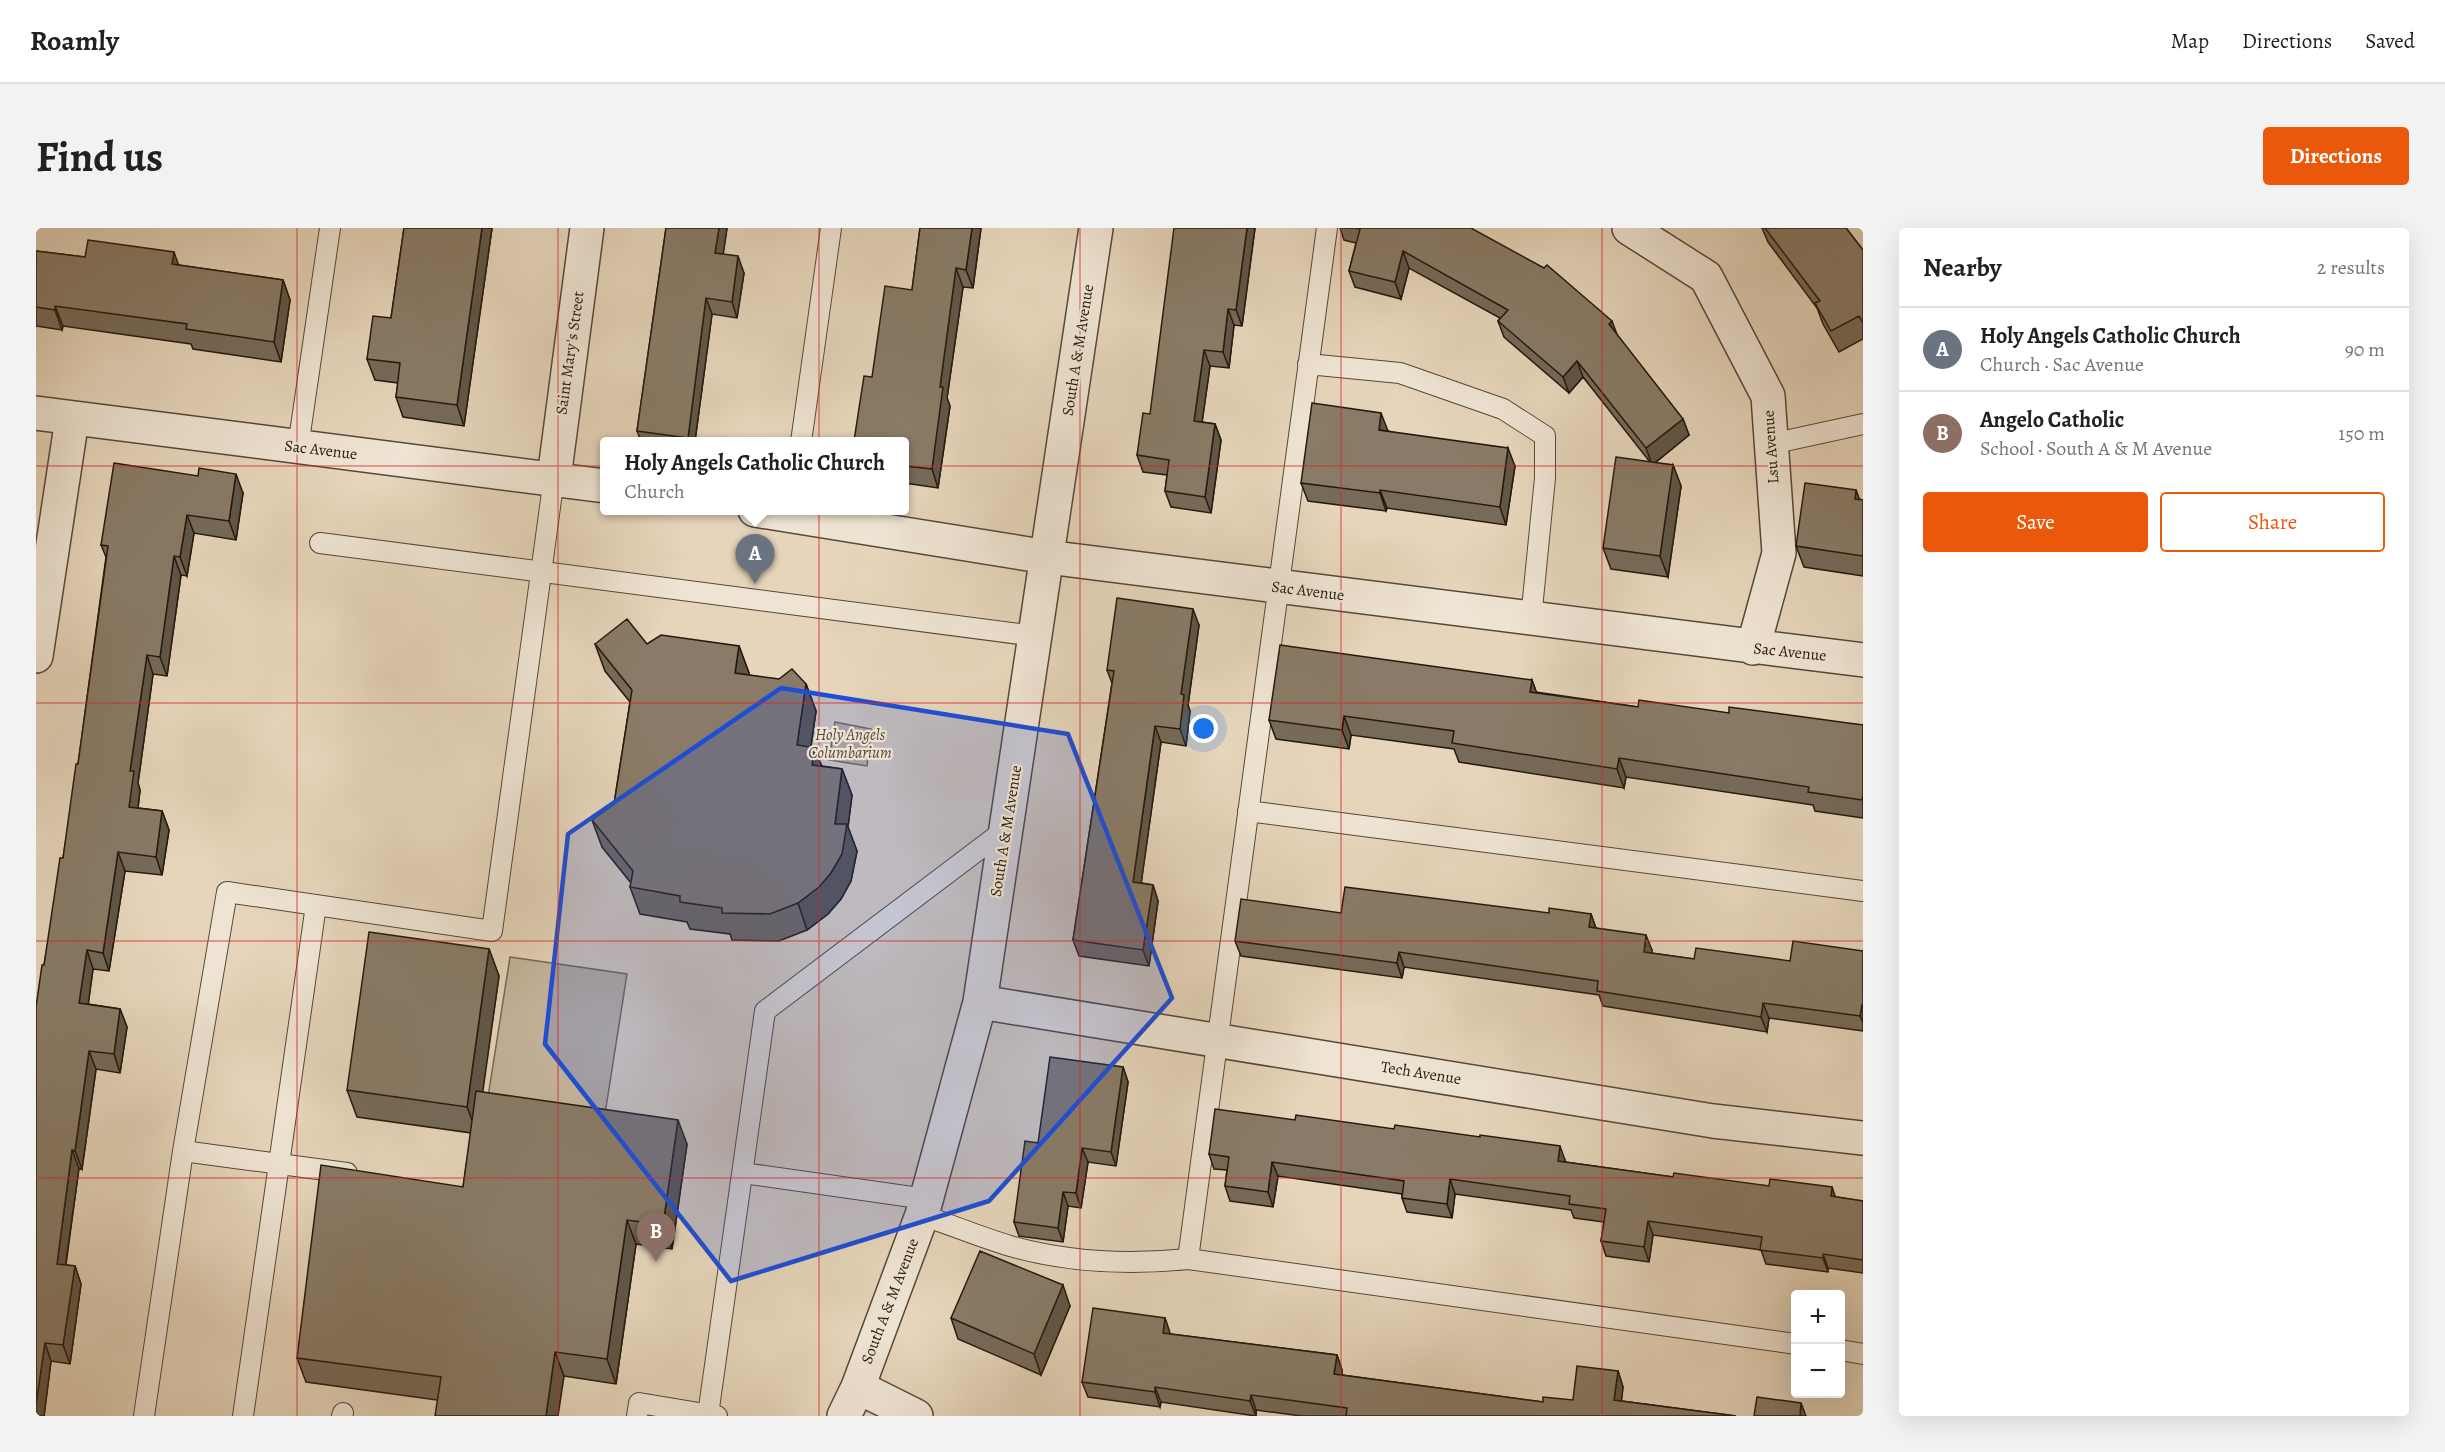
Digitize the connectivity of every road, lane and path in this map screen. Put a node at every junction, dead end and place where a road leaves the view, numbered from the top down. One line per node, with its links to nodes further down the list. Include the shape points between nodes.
1 (330, 228): 13 (lane)
2 (587, 228): 14 (street, Saint Mary's Street)
3 (831, 228): 11 (lane)
4 (1096, 228): 18 (street, South A & M Avenue)
5 (1327, 228): 7 (lane)
6 (1629, 228): 12 (street, Lsu Avenue, via 1706,277 1768,396)
7 (1308, 364): 20 (lane); 21 (lane, via 1400,373 1503,409 1545,436 1545,478)
8 (36, 413): 9 (street, Sac Avenue)
9 (72, 418): 13 (street, Sac Avenue); 24 (street)
10 (1863, 424): 12 (lane)
11 (802, 437)
12 (1771, 444): 23 (street, Lsu Avenue, via 1779,553)
13 (298, 447): 14 (street, Sac Avenue)
14 (554, 478): 15 (street, Sac Avenue); 19 (lane)
15 (600, 485)
16 (803, 515): 18 (street, Sac Avenue)
17 (320, 543): 19 (lane)
18 (1047, 557): 20 (street, Sac Avenue); 22 (street, South A & M Avenue)
19 (542, 572): 22 (lane); 29 (lane, via 492,931)
20 (1279, 587): 21 (street, Sac Avenue); 26 (lane)
21 (1531, 619): 23 (street, Sac Avenue)
22 (1035, 636): 27 (street, South A & M Avenue)
23 (1752, 648): 25 (street, Sac Avenue)
24 (36, 656)
25 (1863, 660)
26 (1248, 811): 28 (lane); 31 (lane)
27 (1006, 830): 30 (street, South A & M Avenue); 35 (lane, via 765,1011)
28 (1863, 891)
29 (316, 905): 33 (lane, via 227,892); 34 (lane)
30 (980, 1002): 31 (street, Tech Avenue); 37 (street, South A & M Avenue)
31 (1216, 1040): 32 (street, Tech Avenue, via 1713,1121); 38 (lane)
32 (1863, 1138)
33 (183, 1151): 34 (lane); 44 (lane)
34 (278, 1165): 36 (lane); 45 (lane)
35 (743, 1173): 37 (lane); 43 (lane)
36 (370, 1175)
37 (924, 1207): 38 (lane, via 1011,1246 1141,1264); 42 (street, South A & M Avenue)
38 (1188, 1259): 39 (lane)
39 (1791, 1343)
40 (1845, 1351): 41 (lane)
41 (1863, 1354)
42 (858, 1387): 47 (street, South A & M Avenue); 48 (street)
43 (712, 1415): 46 (lane, via 639,1403)
44 (144, 1416)
45 (243, 1416)
46 (637, 1416)
47 (844, 1416)
48 (916, 1416)

